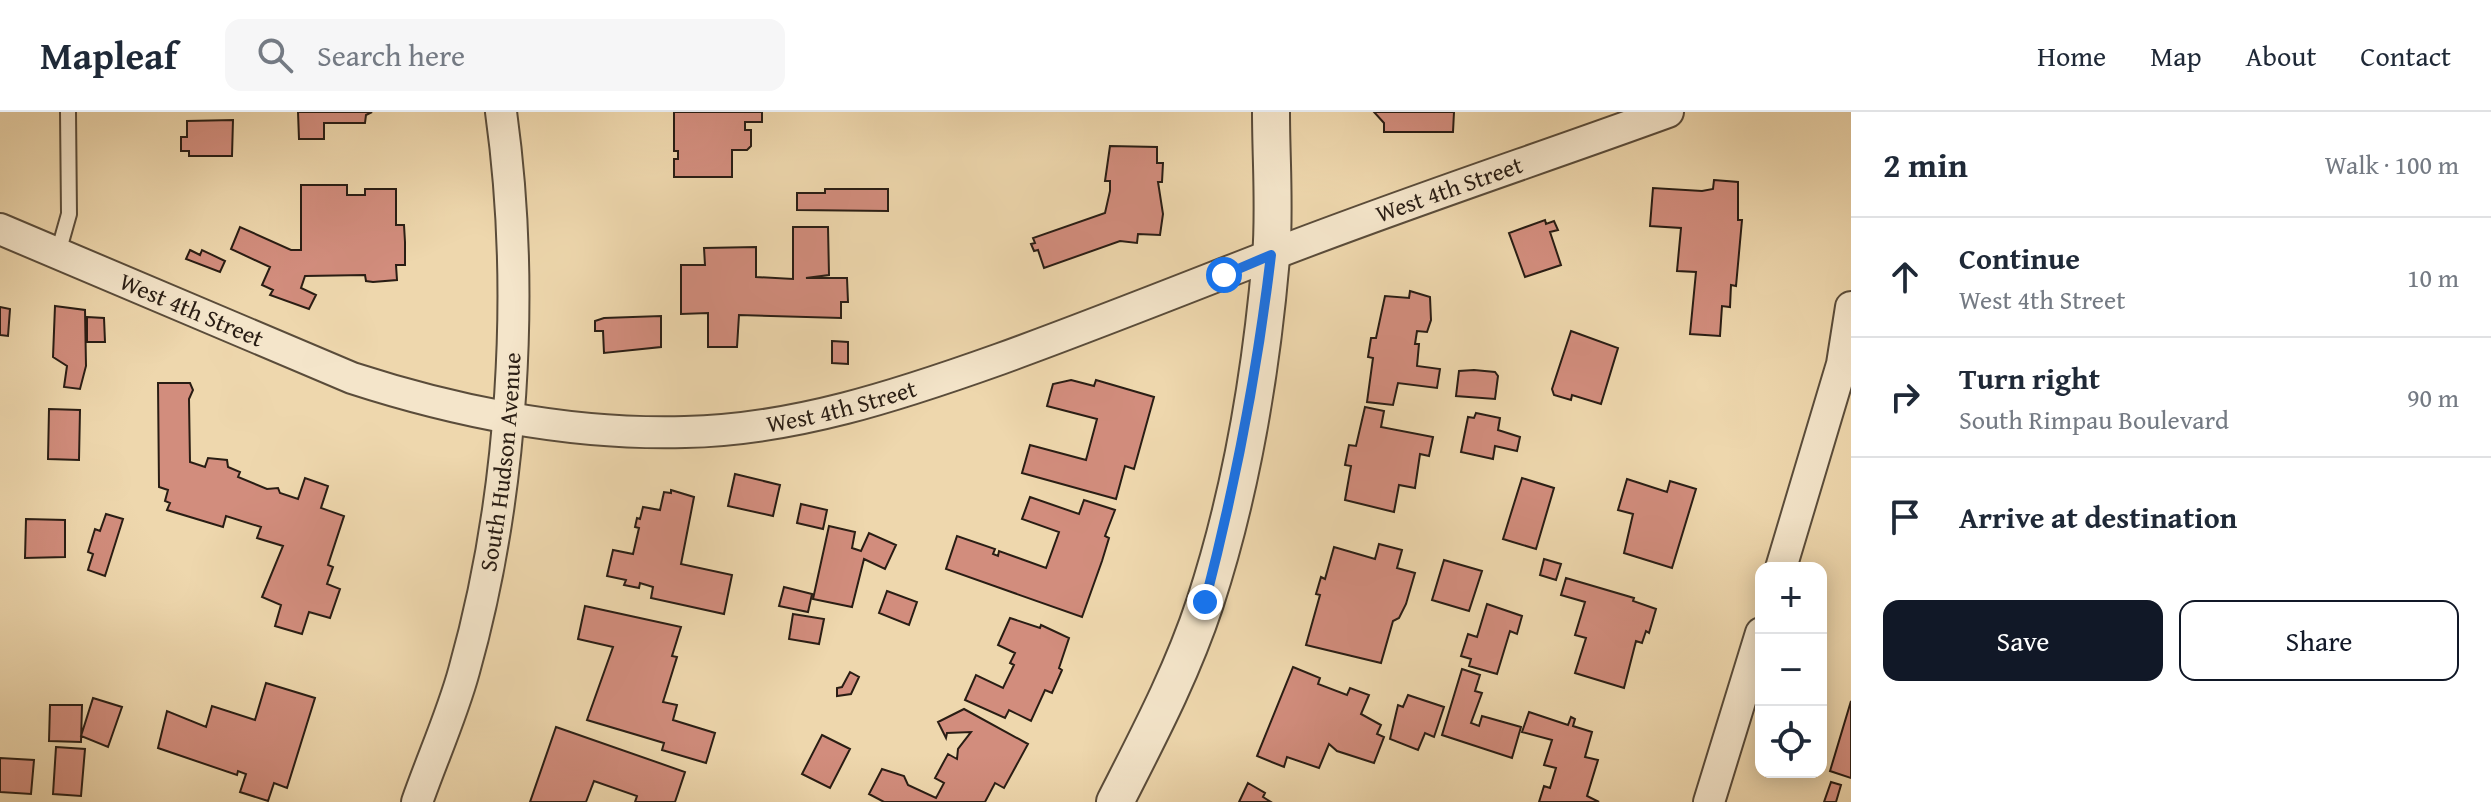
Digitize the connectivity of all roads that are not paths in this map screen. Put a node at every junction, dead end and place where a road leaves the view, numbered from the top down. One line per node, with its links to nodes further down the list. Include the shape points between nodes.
1 (68, 112): 6 (lane, via 69,214)
2 (501, 112): 9 (street, South Hudson Avenue, via 509,180)
3 (1271, 112): 7 (street)
4 (1668, 112): 7 (street, West 4th Street)
5 (0, 229): 6 (street, West 4th Street)
6 (58, 253): 9 (street, West 4th Street, via 352,378)
7 (1271, 255): 9 (street, West 4th Street, via 897,396 791,419 687,432 615,431); 13 (street, via 1257,375 1205,602 1170,693)
8 (1851, 307): 10 (street, via 1842,364)
9 (508, 419): 12 (street, South Hudson Avenue, via 486,581 463,673)
10 (1783, 562)
11 (1761, 634): 14 (street)
12 (417, 802)
13 (1115, 802)
14 (1709, 802)

